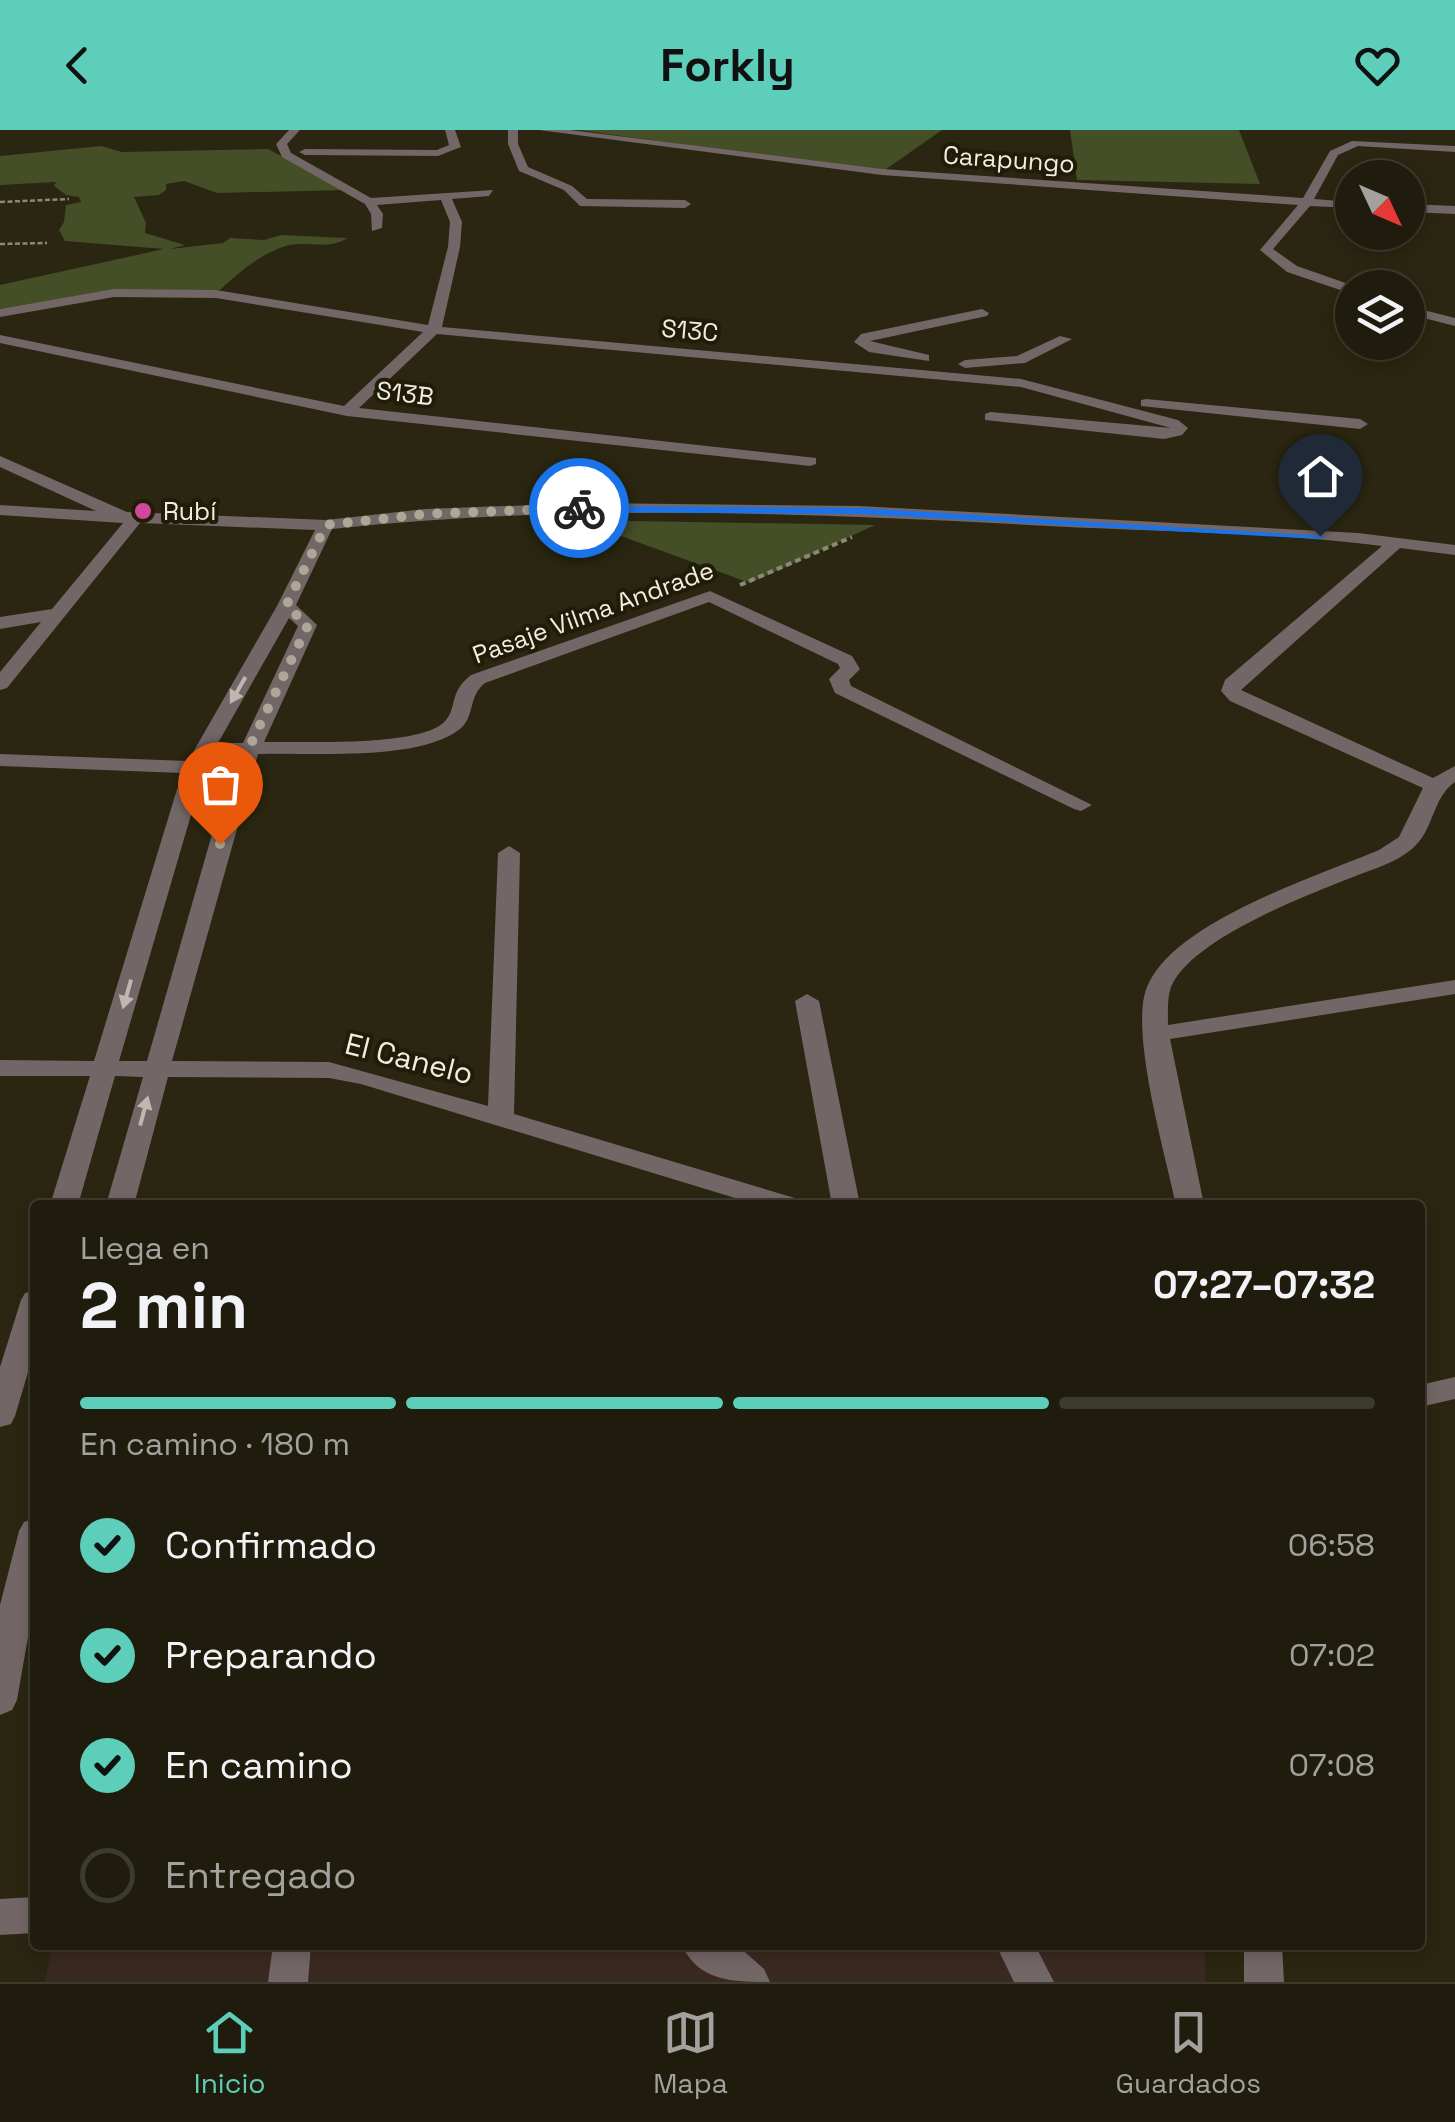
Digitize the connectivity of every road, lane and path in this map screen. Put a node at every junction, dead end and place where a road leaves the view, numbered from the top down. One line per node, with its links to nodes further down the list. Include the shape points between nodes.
1 (294, 130): 7 (street, via 282,144 286,155)
2 (450, 130): 6 (street, via 450,151)
3 (513, 130): 15 (street, via 523,170 568,188 584,203)
4 (544, 130): 14 (street, Carapungo, via 882,172)
5 (1455, 149): 14 (street, via 1356,144 1334,153)
6 (305, 152)
7 (314, 170): 8 (street); 13 (street)
8 (348, 170)
9 (489, 192): 10 (street)
10 (445, 196): 13 (street); 27 (street, via 456,222)
11 (69, 199): 12 (path)
12 (0, 202)
13 (369, 202): 19 (street)
14 (1306, 203): 16 (street, Carapungo); 22 (street, via 1266,250)
15 (685, 204)
16 (1335, 204)
17 (1425, 209): 18 (street)
18 (1455, 210)
19 (376, 228)
20 (47, 243): 21 (path)
21 (0, 244)
22 (1335, 284)
23 (0, 312): 27 (street, S13C, via 159,291 216,294)
24 (982, 314): 30 (street, via 861,342)
25 (1425, 314): 26 (street)
26 (1455, 322)
27 (434, 330): 31 (street, S13C); 33 (street)
28 (0, 339): 33 (street, S13B)
29 (1065, 339): 30 (street, via 1020,360)
30 (966, 364): 31 (street)
31 (871, 369): 32 (street, S13C)
32 (1022, 383): 34 (street, S13C, via 1180,428 1164,434); 35 (street, via 1128,401)
33 (347, 412): 37 (street, S13B)
34 (990, 417)
35 (1360, 424)
36 (0, 461): 40 (street)
37 (810, 461)
38 (0, 510): 40 (street)
39 (897, 512): 41 (street, via 588,508); 42 (street); 44 (path, Pasaje Vilma Andrade, via 800,562)
40 (134, 520): 41 (street); 46 (street)
41 (326, 525): 45 (street)
42 (1396, 543): 43 (street); 52 (street, via 1231,691)
43 (1455, 550)
44 (710, 596): 50 (street, Pasaje Vilma Andrade, via 478,679 461,697 458,720 438,736); 53 (street, via 846,660 850,669 840,680 842,689)
45 (286, 606): 49 (street, one-way to 49); 50 (street, via 308,625)
46 (56, 614): 47 (street); 48 (street)
47 (0, 623)
48 (0, 684)
49 (199, 759): 50 (street); 51 (street); 60 (street, one-way to 60)
50 (245, 759): 58 (street)
51 (0, 760)
52 (1445, 779): 57 (street, via 1408,841 1387,855 1239,919 1189,949 1159,987)
53 (1081, 804)
54 (509, 852): 61 (street)
55 (1455, 987): 57 (street)
56 (807, 1000): 65 (street)
57 (1156, 1034): 66 (street)
58 (155, 1067): 60 (street, El Canelo); 61 (street, El Canelo, via 329,1070); 63 (street, one-way to 58)
59 (0, 1068): 60 (street, El Canelo)
60 (106, 1068): 62 (street)
61 (501, 1117): 64 (street, El Canelo)
62 (66, 1200)
63 (121, 1200)
64 (762, 1200)
65 (845, 1200)
66 (1189, 1200)
67 (30, 1317): 70 (street)
68 (1455, 1388): 69 (street)
69 (1425, 1395)
70 (0, 1416)
71 (30, 1544): 72 (street)
72 (9, 1597): 73 (street)
73 (0, 1700)
74 (30, 1915): 75 (street)
75 (0, 1917)
76 (291, 1950): 80 (street)
77 (710, 1950): 81 (street)
78 (1018, 1950): 82 (street)
79 (1263, 1950): 83 (street)
80 (288, 1982)
81 (750, 1982)
82 (1034, 1982)
83 (1264, 1982)

